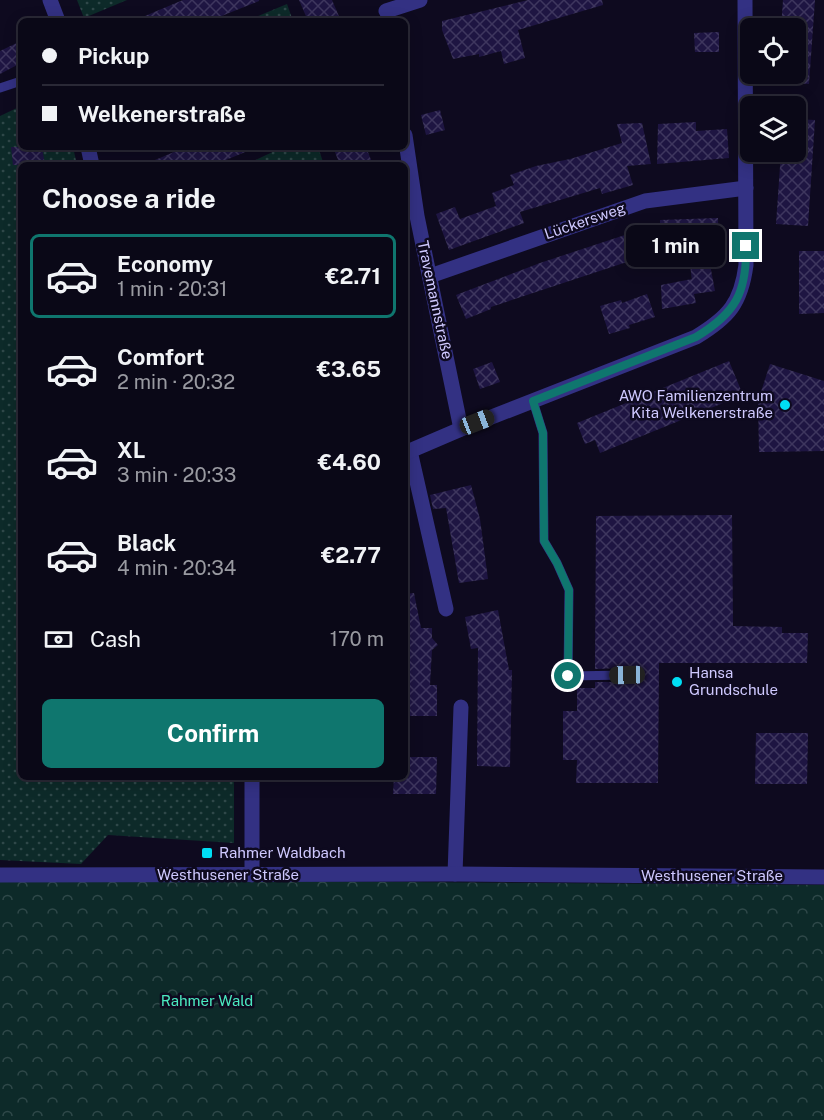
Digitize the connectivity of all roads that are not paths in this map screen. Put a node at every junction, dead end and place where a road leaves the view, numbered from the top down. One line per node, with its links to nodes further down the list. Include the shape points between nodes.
1 (50, 0): 5 (street)
2 (420, 0): 4 (street)
3 (745, 0): 9 (street)
4 (386, 11)
5 (57, 18)
6 (18, 82): 7 (lane)
7 (0, 88)
8 (407, 150): 10 (street, Travemannstraße)
9 (746, 188): 10 (street, Lückersweg, via 645,201); 11 (street, via 744,285 727,315 696,337)
10 (430, 276): 12 (street, Travemannstraße)
11 (533, 401): 12 (street); 15 (lane, via 543,433 544,541 569,590 568,676)
12 (461, 429): 13 (street)
13 (408, 452): 14 (street)
14 (446, 609)
15 (627, 675)
16 (461, 707): 18 (street)
17 (252, 780): 20 (street)
18 (455, 874): 20 (street, Westhusener Straße); 21 (street, Westhusener Straße)
19 (0, 875): 20 (street, Westhusener Straße)
20 (252, 876)
21 (824, 877)

